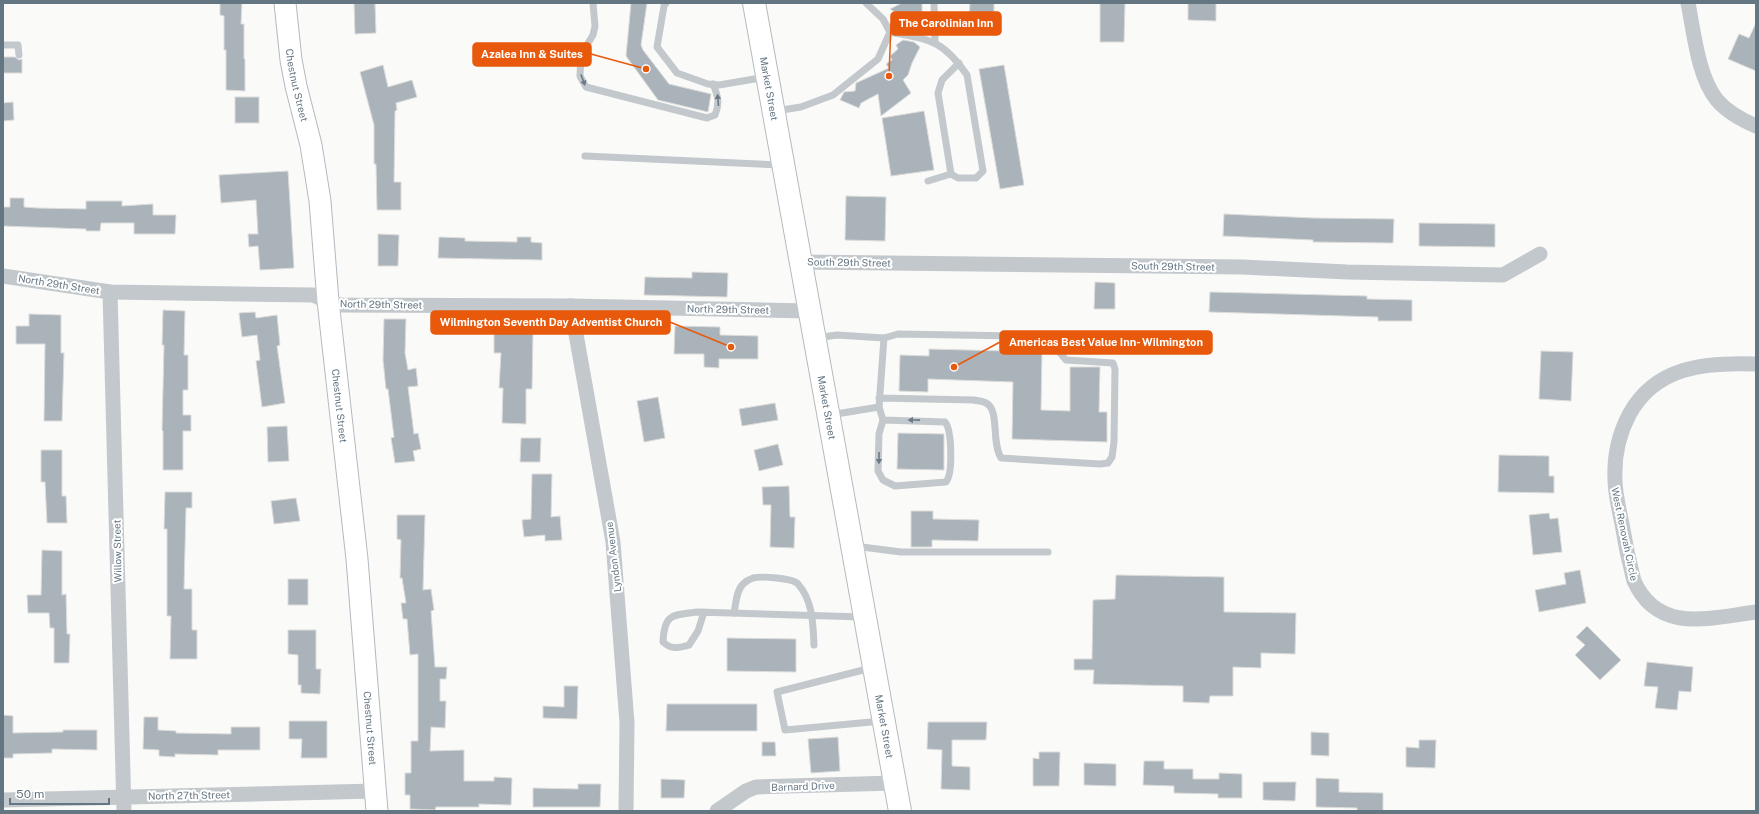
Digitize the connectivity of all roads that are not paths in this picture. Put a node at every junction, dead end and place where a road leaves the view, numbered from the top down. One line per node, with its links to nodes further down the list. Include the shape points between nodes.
1 (285, 3): 25 (street, Chestnut Street, via 293,73 316,172)
2 (593, 3): 14 (lane, one-way to 14, via 595,26 581,55 580,76 586,88 707,118 715,115 719,106 718,94)
3 (666, 3): 14 (lane, via 657,47 677,73)
4 (754, 3): 13 (main road, Market Street)
5 (866, 3): 8 (lane, via 883,19)
6 (934, 3): 9 (lane)
7 (1688, 3): 16 (street, via 1699,56 1710,90 1730,112)
8 (890, 32): 9 (lane); 15 (lane, via 878,59 833,94 802,106)
9 (935, 42): 12 (lane)
10 (3, 45): 11 (lane, via 18,45)
11 (19, 55)
12 (959, 63): 19 (lane, via 942,80 938,93); 19 (lane, via 967,75 983,172 976,178 958,178)
13 (767, 76): 14 (lane); 15 (main road, Market Street)
14 (713, 84)
15 (773, 112): 18 (main road, Market Street)
16 (1756, 126)
17 (585, 156): 18 (lane)
18 (783, 165): 22 (main road, Market Street)
19 (951, 174): 20 (lane)
20 (928, 180)
21 (1540, 254): 22 (street, South 29th Street, via 1503,276 1242,267)
22 (800, 262): 27 (main road, Market Street)
23 (3, 276): 24 (street, North 29th Street)
24 (110, 292): 25 (street, North 29th Street, via 313,295); 48 (street, Willow Street)
25 (328, 302): 26 (street, North 29th Street, via 341,305); 47 (street, Chestnut Street, via 357,559)
26 (571, 306): 27 (street, North 29th Street); 49 (street, Lyndon Avenue, via 613,542 627,723)
27 (809, 311): 28 (main road, Market Street)
28 (814, 338): 29 (lane, via 837,335); 33 (main road, Market Street)
29 (884, 338): 31 (lane); 31 (lane, via 898,334 1024,336 1055,347 1066,360 1113,363 1116,369 1112,457 1108,463 1100,464 1001,458 995,441 993,410 987,403 974,400)
30 (1756, 364): 38 (street, West Renovah Circle, via 1726,363 1698,367 1676,373 1645,392 1621,430 1615,455 1614,480 1630,568 1638,590 1650,605 1665,614 1688,620)
31 (879, 398): 32 (lane)
32 (879, 407): 33 (lane); 34 (lane)
33 (828, 416): 35 (main road, Market Street)
34 (883, 420): 34 (lane, one-way to 34, via 879,434 878,471 883,480 895,486 946,482 950,475 950,432 945,422)
35 (852, 546): 36 (lane, via 900,552); 41 (main road, Market Street)
36 (1048, 552)
37 (704, 612): 37 (lane, via 674,615 667,619 663,642 669,647 678,648 689,644 698,631); 39 (lane)
38 (1756, 612)
39 (734, 613): 40 (lane); 40 (lane, via 738,592 743,584 753,578 790,580 797,583 808,598)
40 (812, 615): 41 (lane); 42 (lane)
41 (865, 617): 43 (main road, Market Street)
42 (814, 645)
43 (874, 667): 44 (main road, Market Street); 44 (lane, via 777,692 785,730)
44 (884, 721): 45 (main road, Market Street)
45 (895, 783): 50 (street, Barnard Drive, via 756,787); 51 (main road, Market Street)
46 (3, 800): 48 (street, North 27th Street)
47 (376, 801): 48 (street, North 27th Street)
48 (123, 804)
49 (626, 811)
50 (717, 811)
51 (900, 811)

